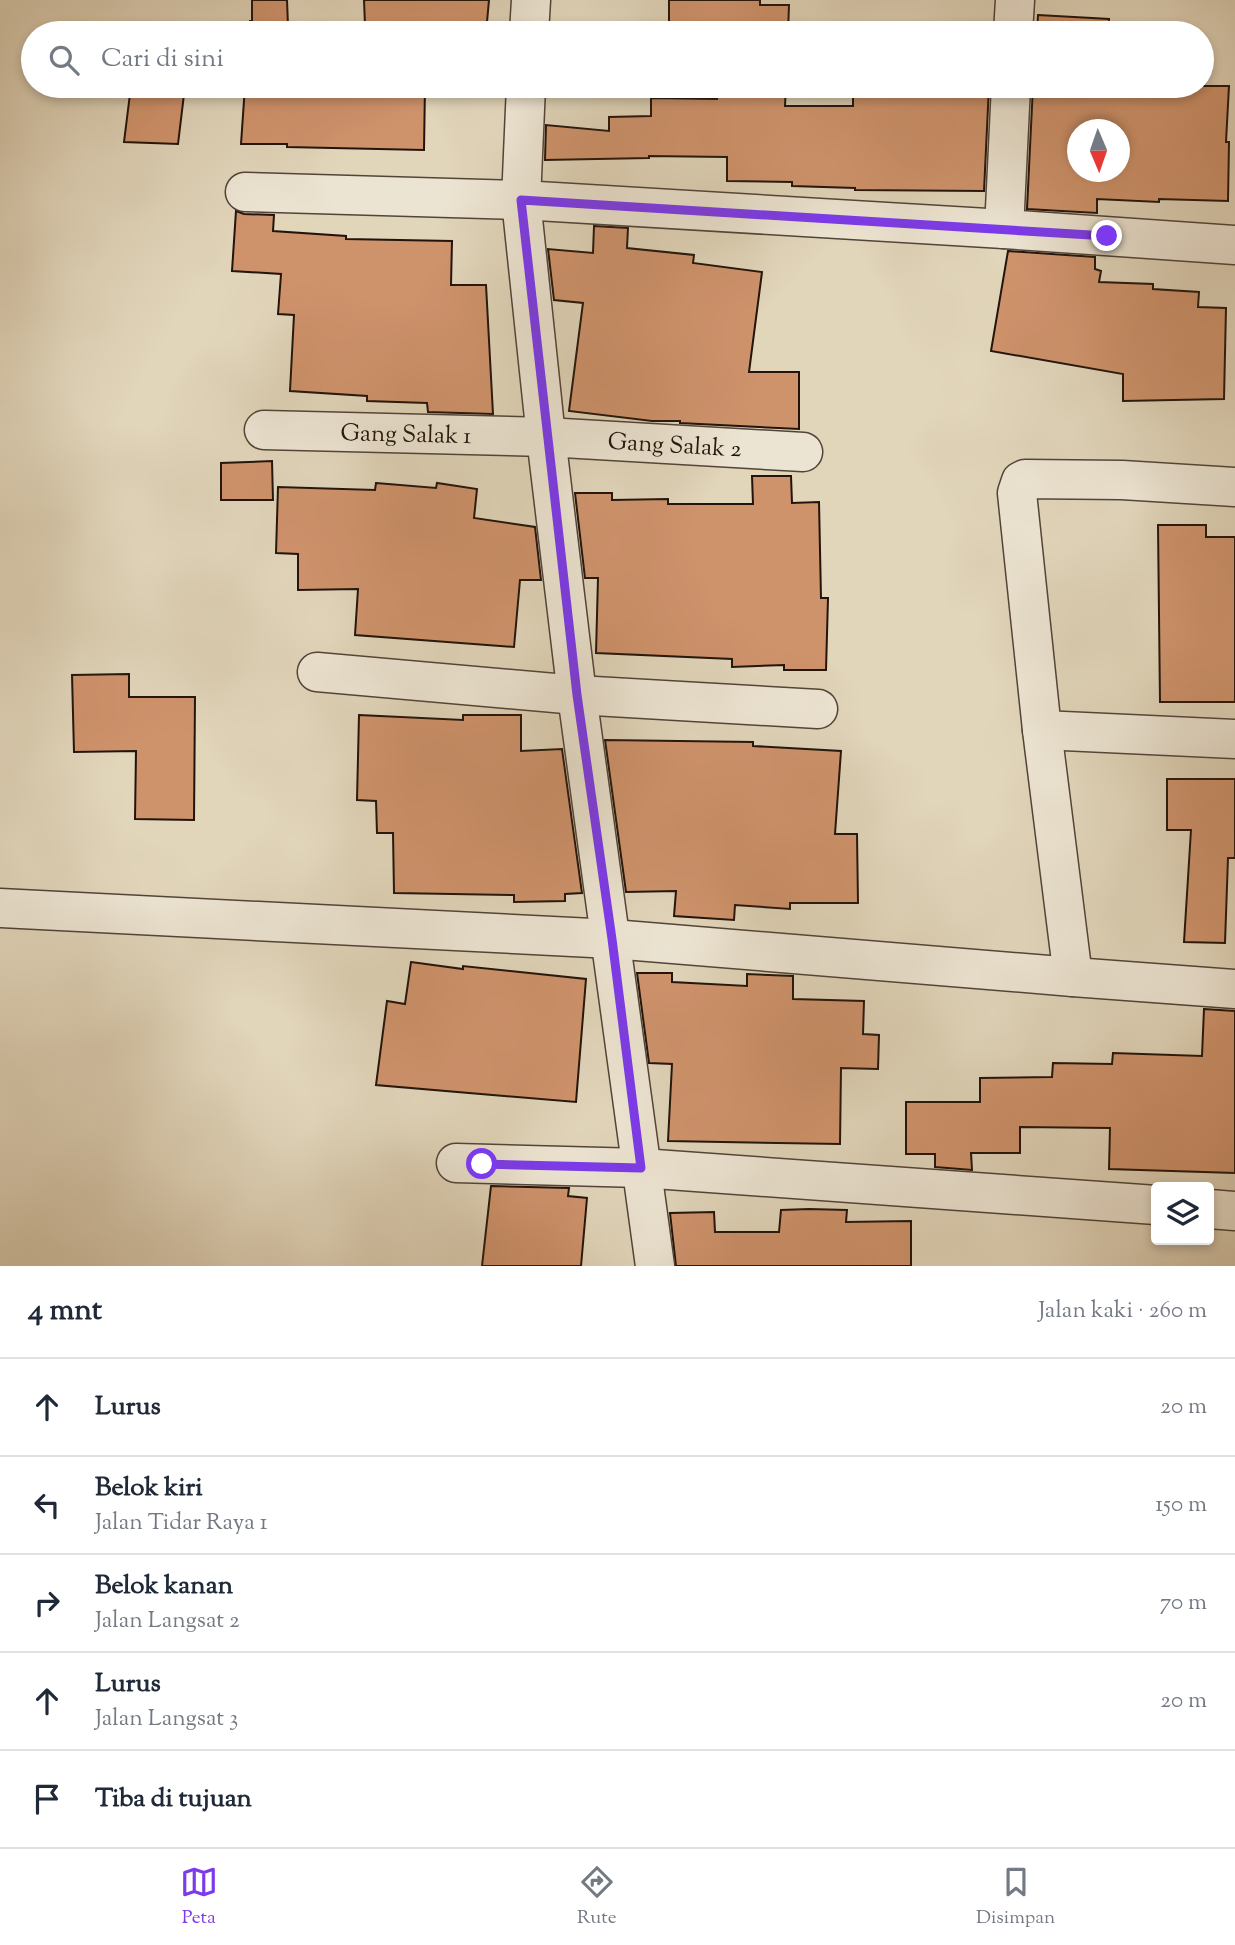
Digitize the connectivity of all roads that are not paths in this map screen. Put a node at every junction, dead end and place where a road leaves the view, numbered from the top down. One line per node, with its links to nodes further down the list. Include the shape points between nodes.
1 (531, 0): 3 (street)
2 (1015, 0): 4 (street)
3 (530, 21)
4 (1014, 21)
5 (525, 98): 8 (street)
6 (1010, 98): 9 (street)
7 (245, 192): 8 (street)
8 (521, 200): 9 (street); 12 (street)
9 (1004, 229): 10 (street)
10 (1235, 245)
11 (264, 430): 12 (street, Gang Salak 1)
12 (546, 436): 13 (street, Gang Salak 2); 16 (street)
13 (803, 452)
14 (1235, 487): 18 (street, via 1122,480 1021,481 1017,493)
15 (317, 672): 16 (street)
16 (577, 695): 17 (street); 21 (street)
17 (818, 709)
18 (1042, 730): 19 (street); 22 (street)
19 (1235, 739)
20 (1, 914): 21 (street)
21 (612, 939): 22 (street); 25 (street)
22 (1073, 977): 23 (street)
23 (1235, 989)
24 (456, 1163): 25 (street)
25 (641, 1168): 26 (street); 29 (street)
26 (1151, 1205)
27 (1214, 1209): 28 (street)
28 (1235, 1211)
29 (655, 1266)

